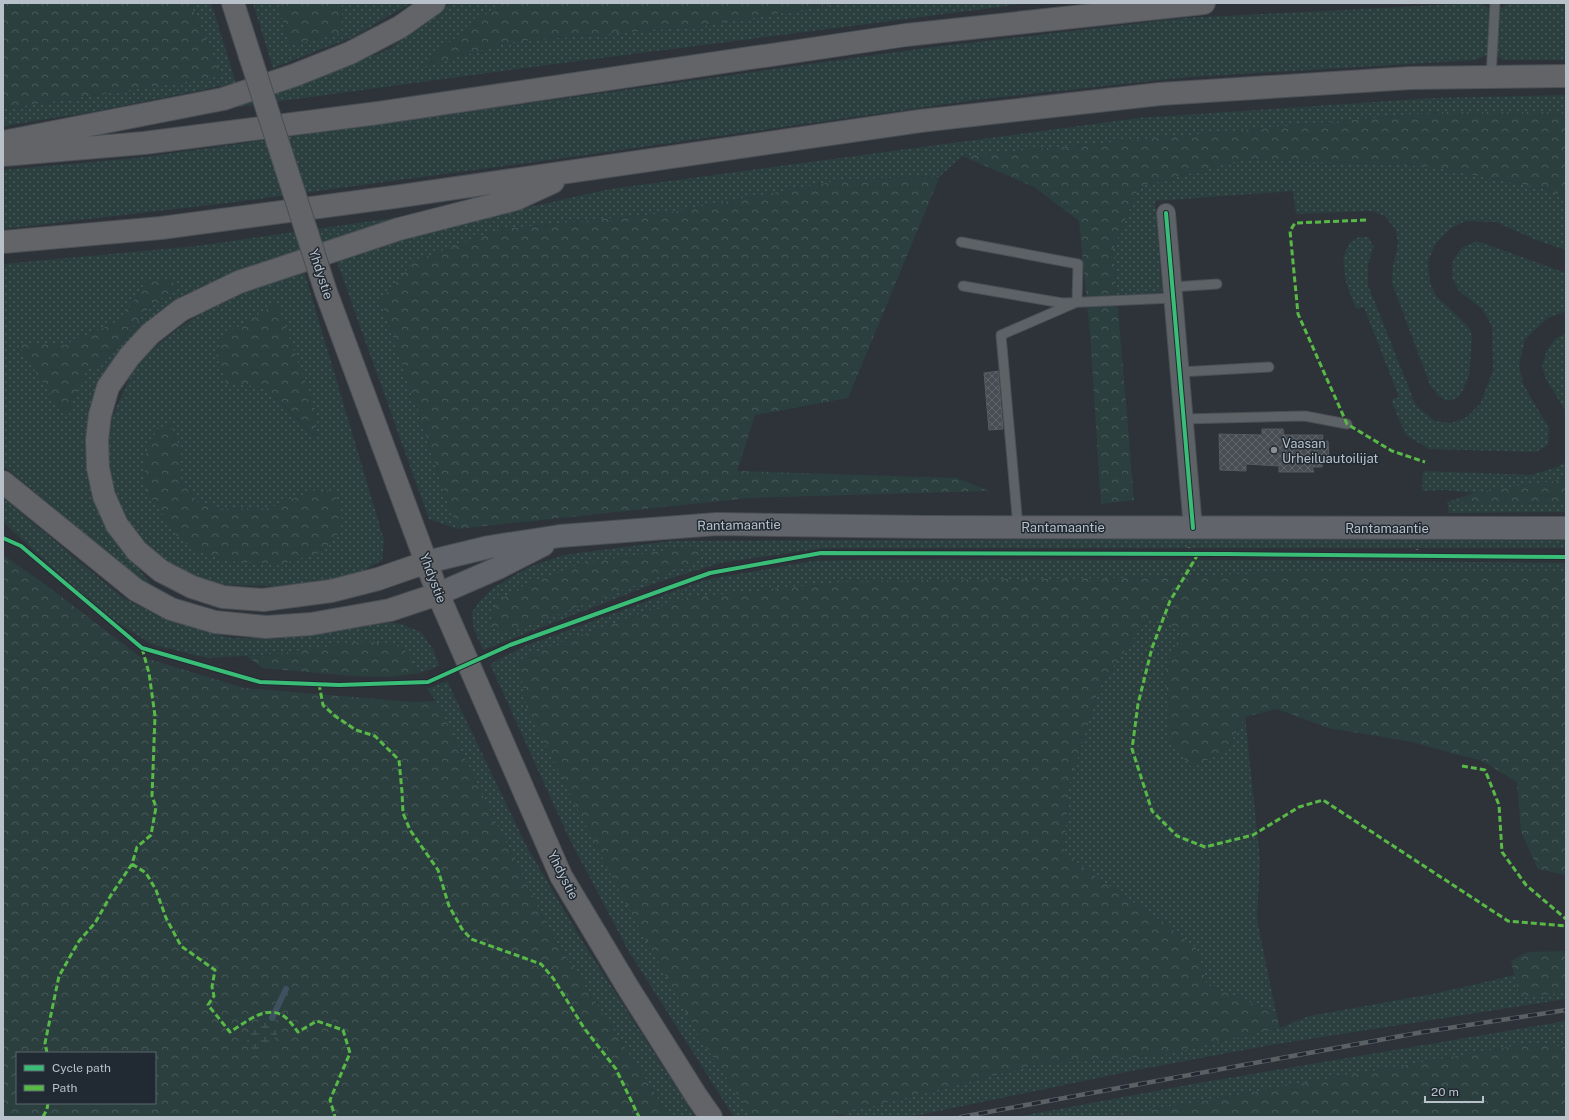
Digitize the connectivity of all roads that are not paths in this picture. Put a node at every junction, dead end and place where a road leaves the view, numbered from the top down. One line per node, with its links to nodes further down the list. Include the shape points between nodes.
1 (233, 3): 26 (highway, Yhdystie, bridge, via 326,292)
2 (434, 3): 7 (highway, via 400,27 350,53 223,99)
3 (1204, 3): 8 (highway, via 906,35 386,112 144,143)
4 (1495, 3): 6 (lane)
5 (1566, 76): 6 (highway)
6 (1491, 77): 9 (highway, via 1411,78 1160,94 920,122)
7 (3, 142)
8 (3, 155)
9 (576, 172): 11 (highway, via 161,228); 26 (highway, via 516,199 399,229 239,282 181,310 150,334 129,357 108,387 100,415 97,440 98,468 104,496 117,525 137,551 161,571 192,587 223,597 263,600 331,591 378,579)
10 (1166, 213): 15 (street)
11 (3, 242)
12 (961, 242): 16 (lane, via 1078,264)
13 (1217, 284): 15 (lane)
14 (964, 286): 16 (lane, via 1062,303)
15 (1173, 292): 16 (lane); 18 (street)
16 (1077, 302): 22 (lane, via 1001,335)
17 (1269, 366): 18 (lane)
18 (1180, 372): 19 (street)
19 (1184, 419): 20 (lane, via 1305,416); 23 (street)
20 (1347, 424)
21 (3, 482): 27 (highway, via 136,590 171,608 215,622 266,627 311,624 390,610)
22 (1018, 527): 23 (main road, Rantamaantie); 25 (main road, Rantamaantie, via 717,524)
23 (1193, 528): 24 (main road, Rantamaantie)
24 (1566, 528)
25 (560, 536): 26 (main road, Rantamaantie, via 489,547); 27 (main road, Rantamaantie, via 498,568)
26 (427, 562): 27 (highway, Yhdystie)
27 (438, 594): 28 (highway, Yhdystie, via 561,876 627,986)
28 (711, 1117)

